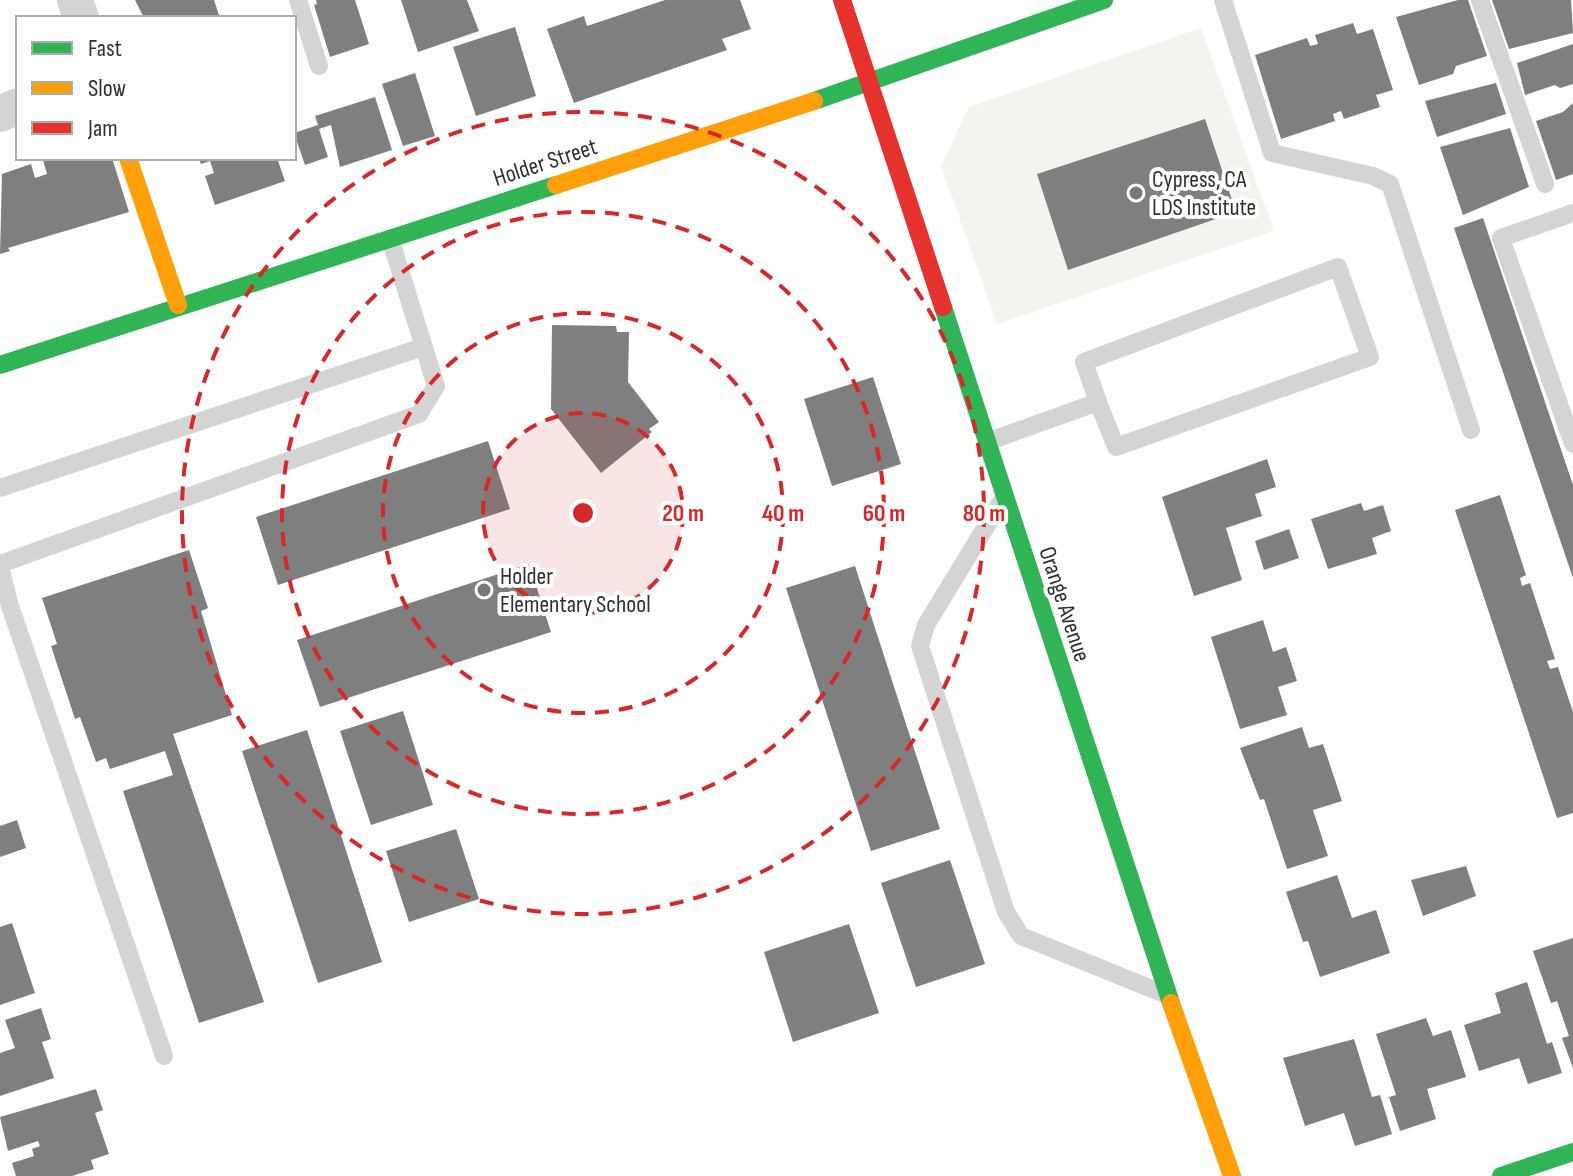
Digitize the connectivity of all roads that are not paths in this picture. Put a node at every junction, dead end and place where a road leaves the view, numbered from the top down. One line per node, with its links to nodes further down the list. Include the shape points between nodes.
1 (298, 0): 6 (lane)
2 (842, 0): 7 (street, Orange Avenue)
3 (1104, 0): 7 (street, Holder Street)
4 (1223, 0): 16 (lane, via 1272,153 1390,184)
5 (1480, 0): 9 (lane)
6 (319, 66)
7 (869, 83): 11 (street, Holder Street); 17 (street, Orange Avenue)
8 (129, 160): 12 (street)
9 (1545, 184)
10 (1573, 213): 18 (lane, via 1501,238)
11 (390, 237): 12 (street, Holder Street); 13 (lane)
12 (178, 305): 14 (street, Holder Street)
13 (423, 347): 19 (lane); 21 (lane, via 436,386 419,414)
14 (0, 365)
15 (1098, 402): 15 (lane, via 1116,447 1370,357 1338,267 1084,362); 17 (lane)
16 (1471, 430)
17 (987, 442): 20 (street, Orange Avenue)
18 (1573, 444)
19 (0, 488)
20 (1005, 496): 22 (street, Orange Avenue); 22 (lane, via 926,625 920,646 1001,897 1021,936)
21 (0, 565): 23 (lane)
22 (1168, 995): 25 (street, Orange Avenue)
23 (164, 1056)
24 (1573, 1152): 26 (street)
25 (1232, 1176)
26 (1501, 1176)

